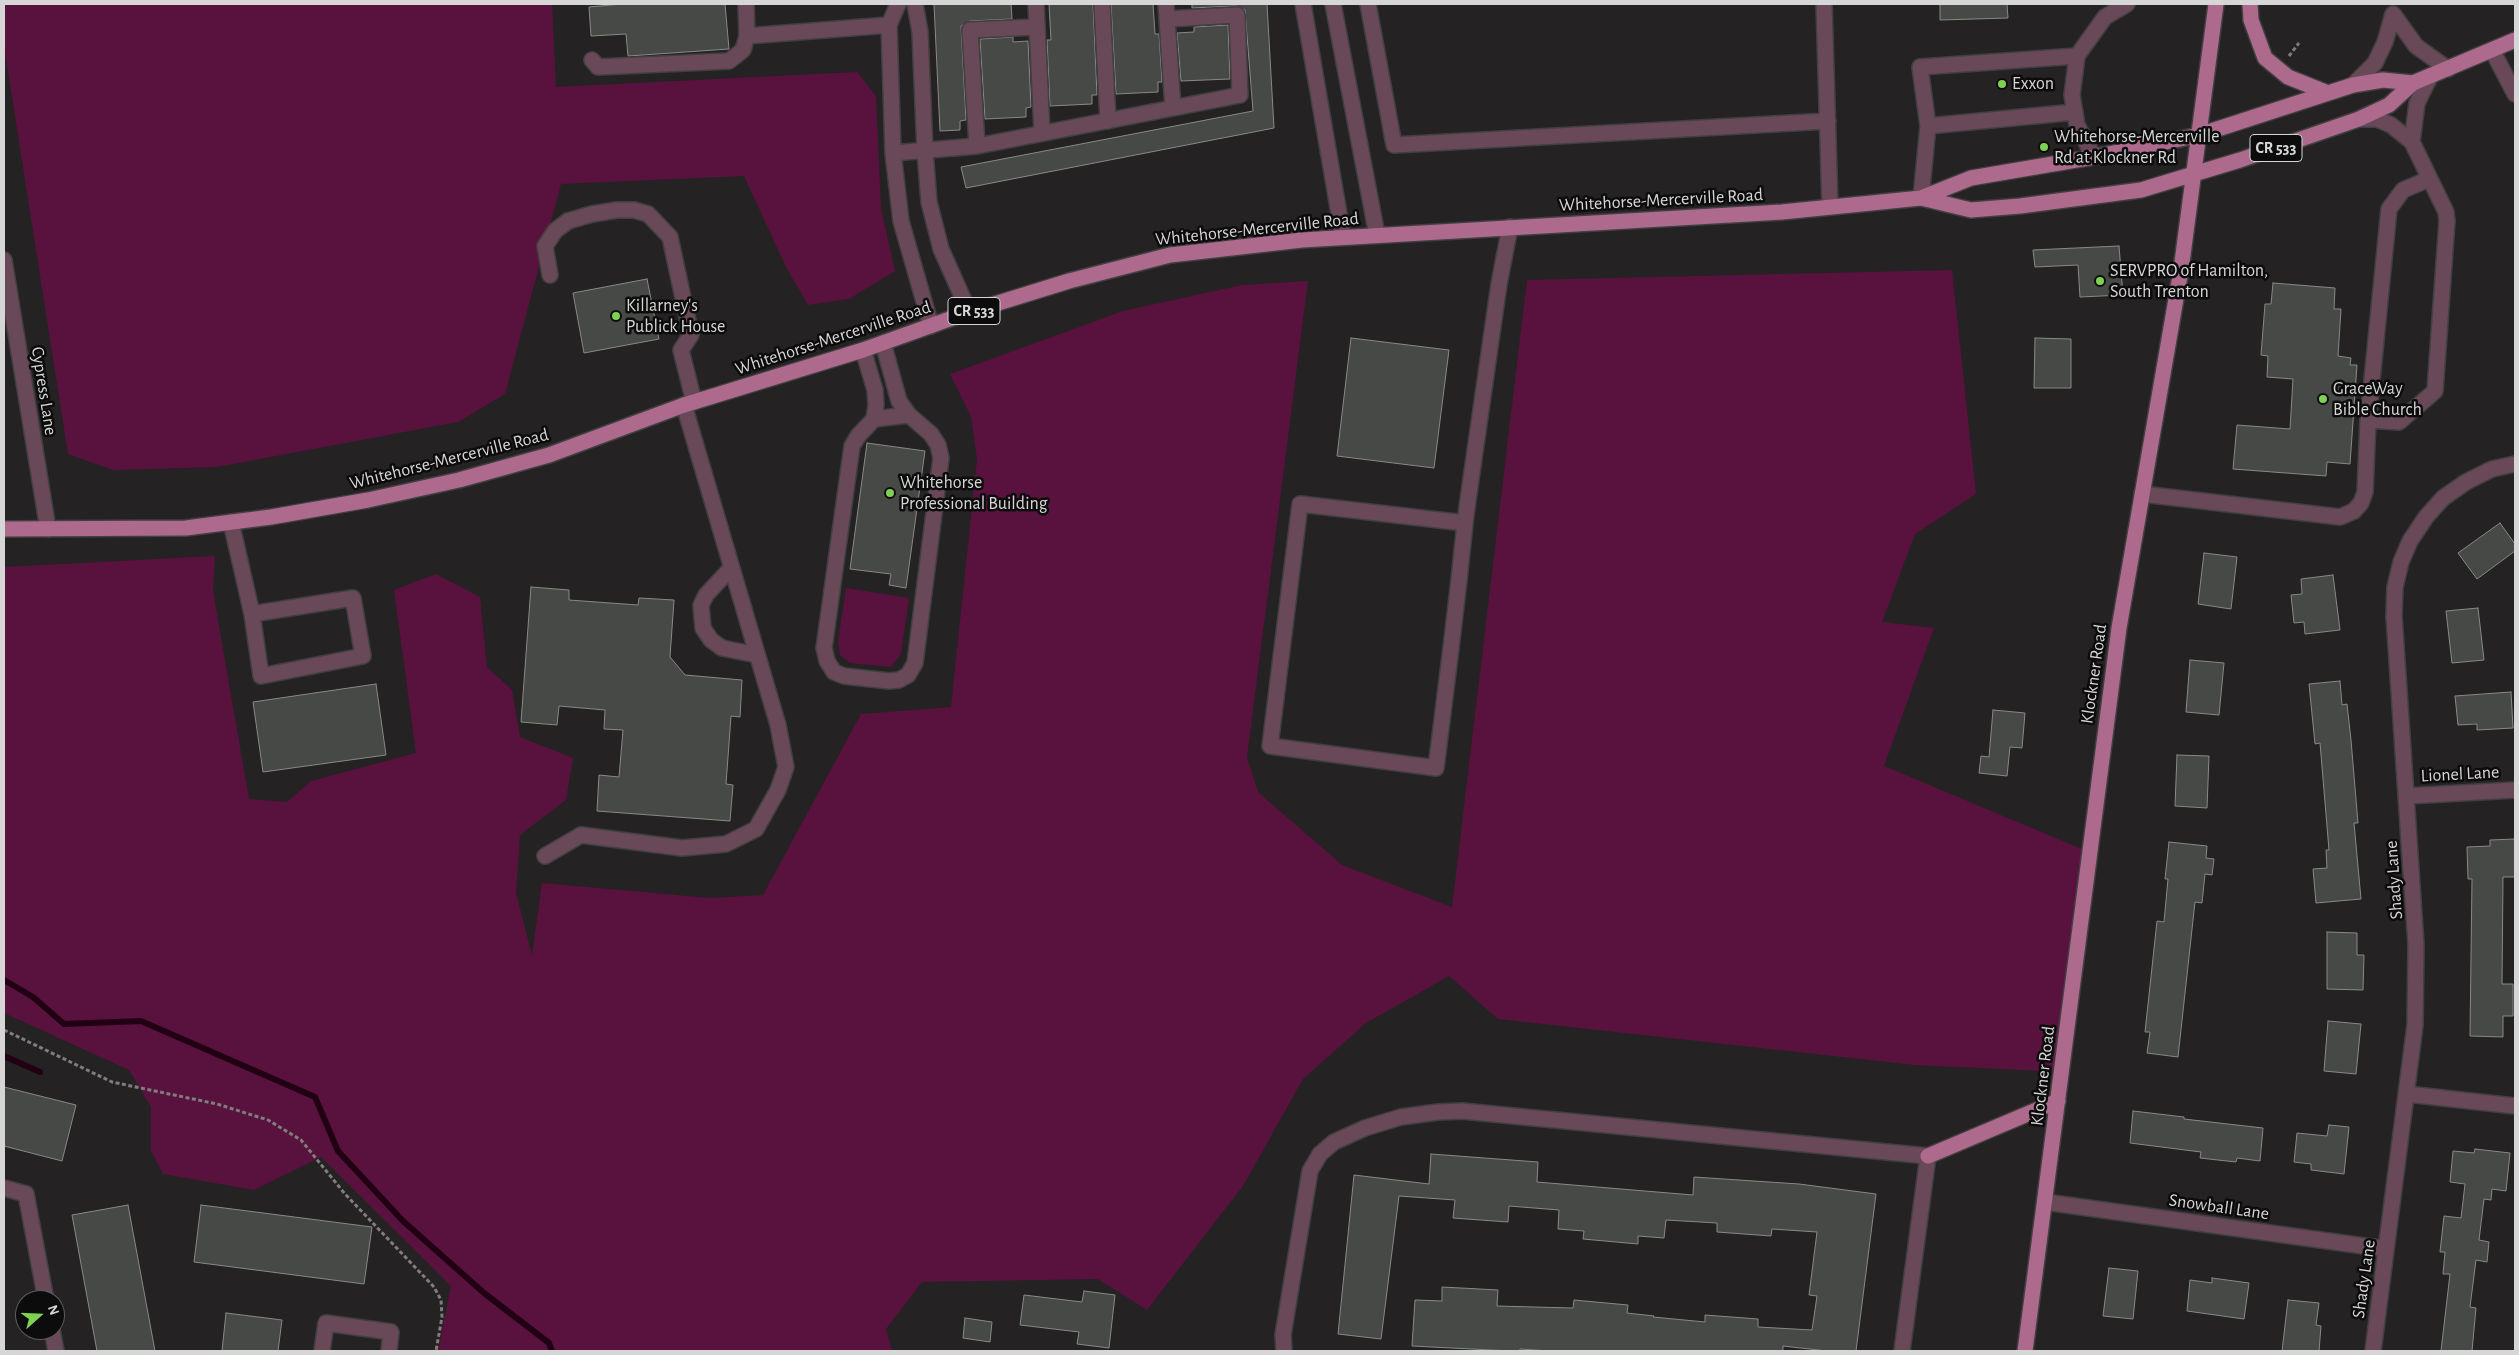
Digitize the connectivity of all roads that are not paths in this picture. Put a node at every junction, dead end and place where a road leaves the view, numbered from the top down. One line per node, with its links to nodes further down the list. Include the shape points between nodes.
1 (746, 4): 18 (street)
2 (898, 4): 16 (street)
3 (915, 4): 39 (street, via 920,32)
4 (1036, 4): 17 (street)
5 (1166, 4): 15 (street)
6 (1304, 4): 48 (street)
7 (1333, 4): 47 (street)
8 (1368, 4): 33 (street, via 1394,145)
9 (1824, 4): 33 (street)
10 (2127, 4): 21 (street, via 2104,17)
11 (2216, 4): 36 (main road, Klockner Road)
12 (2250, 4): 27 (main road, via 2251,20 2265,58 2288,77)
13 (1102, 9): 32 (street)
14 (2394, 9): 23 (street, via 2416,46); 26 (street, via 2375,63)
15 (1168, 19): 29 (street); 29 (street, via 1237,15 1240,95)
16 (889, 25): 18 (street); 40 (street)
17 (1037, 27): 35 (street); 38 (street, via 970,30)
18 (747, 36): 22 (street, via 743,50 729,61 598,67)
19 (2515, 40): 20 (main road, Whitehorse-Mercerville Road / CR 533)
20 (2492, 50): 23 (main road, Whitehorse-Mercerville Road / CR 533); 28 (street)
21 (2077, 56): 30 (street, via 2072,95); 34 (street, via 1920,68)
22 (592, 60)
23 (2448, 69): 24 (main road, Whitehorse-Mercerville Road / CR 533)
24 (2430, 77): 25 (main road, Whitehorse-Mercerville Road / CR 533); 37 (street, via 2417,103)
25 (2413, 83): 26 (main road, Whitehorse-Mercerville Road / CR 533, via 2383,80); 31 (main road, Whitehorse-Mercerville Road / CR 533, via 2389,106)
26 (2353, 85): 27 (main road, CR 533)
27 (2328, 93): 36 (main road, Whitehorse-Mercerville Road / CR 533)
28 (2515, 94)
29 (1173, 108): 32 (street)
30 (2075, 112): 34 (street); 41 (street, via 2077,125)
31 (2359, 119): 37 (street, via 2377,119 2391,125); 42 (main road, Whitehorse-Mercerville Road / CR 533)
32 (1108, 121): 35 (street)
33 (1828, 121): 45 (street)
34 (1928, 126): 44 (street)
35 (1042, 133): 38 (street)
36 (2199, 135): 41 (main road, Whitehorse-Mercerville Road / CR 533); 42 (main road, Klockner Road)
37 (2412, 142): 43 (street)
38 (977, 146): 39 (street)
39 (925, 152): 40 (street); 51 (street, via 929,202 941,249)
40 (893, 154): 52 (street, via 901,221)
41 (2094, 157): 44 (main road, Whitehorse-Mercerville Road / CR 533, via 1971,178)
42 (2193, 175): 44 (main road, Whitehorse-Mercerville Road / CR 533, via 2141,190 2020,206 1971,210); 60 (main road, Klockner Road, via 2181,270)
43 (2429, 179): 58 (street, via 2403,190 2389,209); 58 (street, via 2446,212 2447,221 2435,391 2399,422)
44 (1921, 198): 45 (main road, Whitehorse-Mercerville Road / CR 533)
45 (1830, 207): 46 (main road, Whitehorse-Mercerville Road / CR 533)
46 (1510, 227): 47 (main road, Whitehorse-Mercerville Road / CR 533); 62 (street)
47 (1377, 235): 48 (main road, Whitehorse-Mercerville Road / CR 533)
48 (1343, 237): 51 (main road, Whitehorse-Mercerville Road / CR 533, via 1170,254)
49 (4, 260): 64 (street, Cypress Lane)
50 (550, 275): 55 (street, via 545,246 555,231 568,221 617,210 648,214 670,237 691,335 681,350)
51 (970, 312): 52 (main road, Whitehorse-Mercerville Road / CR 533)
52 (931, 326): 53 (main road, Whitehorse-Mercerville Road / CR 533)
53 (883, 343): 54 (main road, Whitehorse-Mercerville Road / CR 533); 56 (street, via 899,401)
54 (863, 350): 55 (main road, Whitehorse-Mercerville Road / CR 533); 57 (street, via 875,390)
55 (689, 404): 61 (main road, Whitehorse-Mercerville Road / CR 533, via 549,455 459,480 368,500); 65 (street)
56 (909, 415): 57 (street); 57 (street, via 931,434 938,445 940,458 915,663 908,675 889,681 834,672 824,648 852,446)
57 (874, 419)
58 (2368, 420): 60 (street, via 2365,492 2354,511 2340,516)
59 (2515, 464): 69 (street, Shady Lane, via 2492,469 2444,498 2426,517 2401,562 2395,588 2394,616)
60 (2142, 494): 72 (main road, Klockner Road, via 2119,628)
61 (231, 522): 64 (main road, Whitehorse-Mercerville Road / CR 533, via 186,528); 66 (street)
62 (1465, 523): 62 (street, via 1436,768 1270,746 1300,504)
63 (4, 529): 64 (main road, Whitehorse-Mercerville Road / CR 533)
64 (48, 529)
65 (731, 568): 67 (street); 67 (street, via 701,605 703,628 722,648)
66 (252, 614): 66 (street, via 261,676 363,656 353,598)
67 (758, 655): 70 (street, via 786,767 778,790 756,830 726,844 682,848 581,835)
68 (2515, 790): 69 (street, Lionel Lane)
69 (2407, 796): 71 (street, Shady Lane, via 2416,944 2414,1025)
70 (545, 856)
71 (2407, 1094): 73 (street); 77 (street, Shady Lane)
72 (2058, 1101): 74 (main road); 76 (main road, Klockner Road)
73 (2515, 1106)
74 (1928, 1156): 81 (street, via 1462,1111 1401,1117 1364,1128 1334,1142 1320,1154 1310,1171 1283,1335); 82 (street)
75 (4, 1188): 78 (street, via 26,1194)
76 (2046, 1202): 77 (street, Snowball Lane); 83 (main road, Klockner Road)
77 (2386, 1249): 84 (street, Shady Lane)
78 (44, 1290)
79 (322, 1351): 80 (street, via 326,1323 391,1332)
80 (389, 1351)
81 (1284, 1351)
82 (1902, 1351)
83 (2025, 1351)
84 (2373, 1351)

